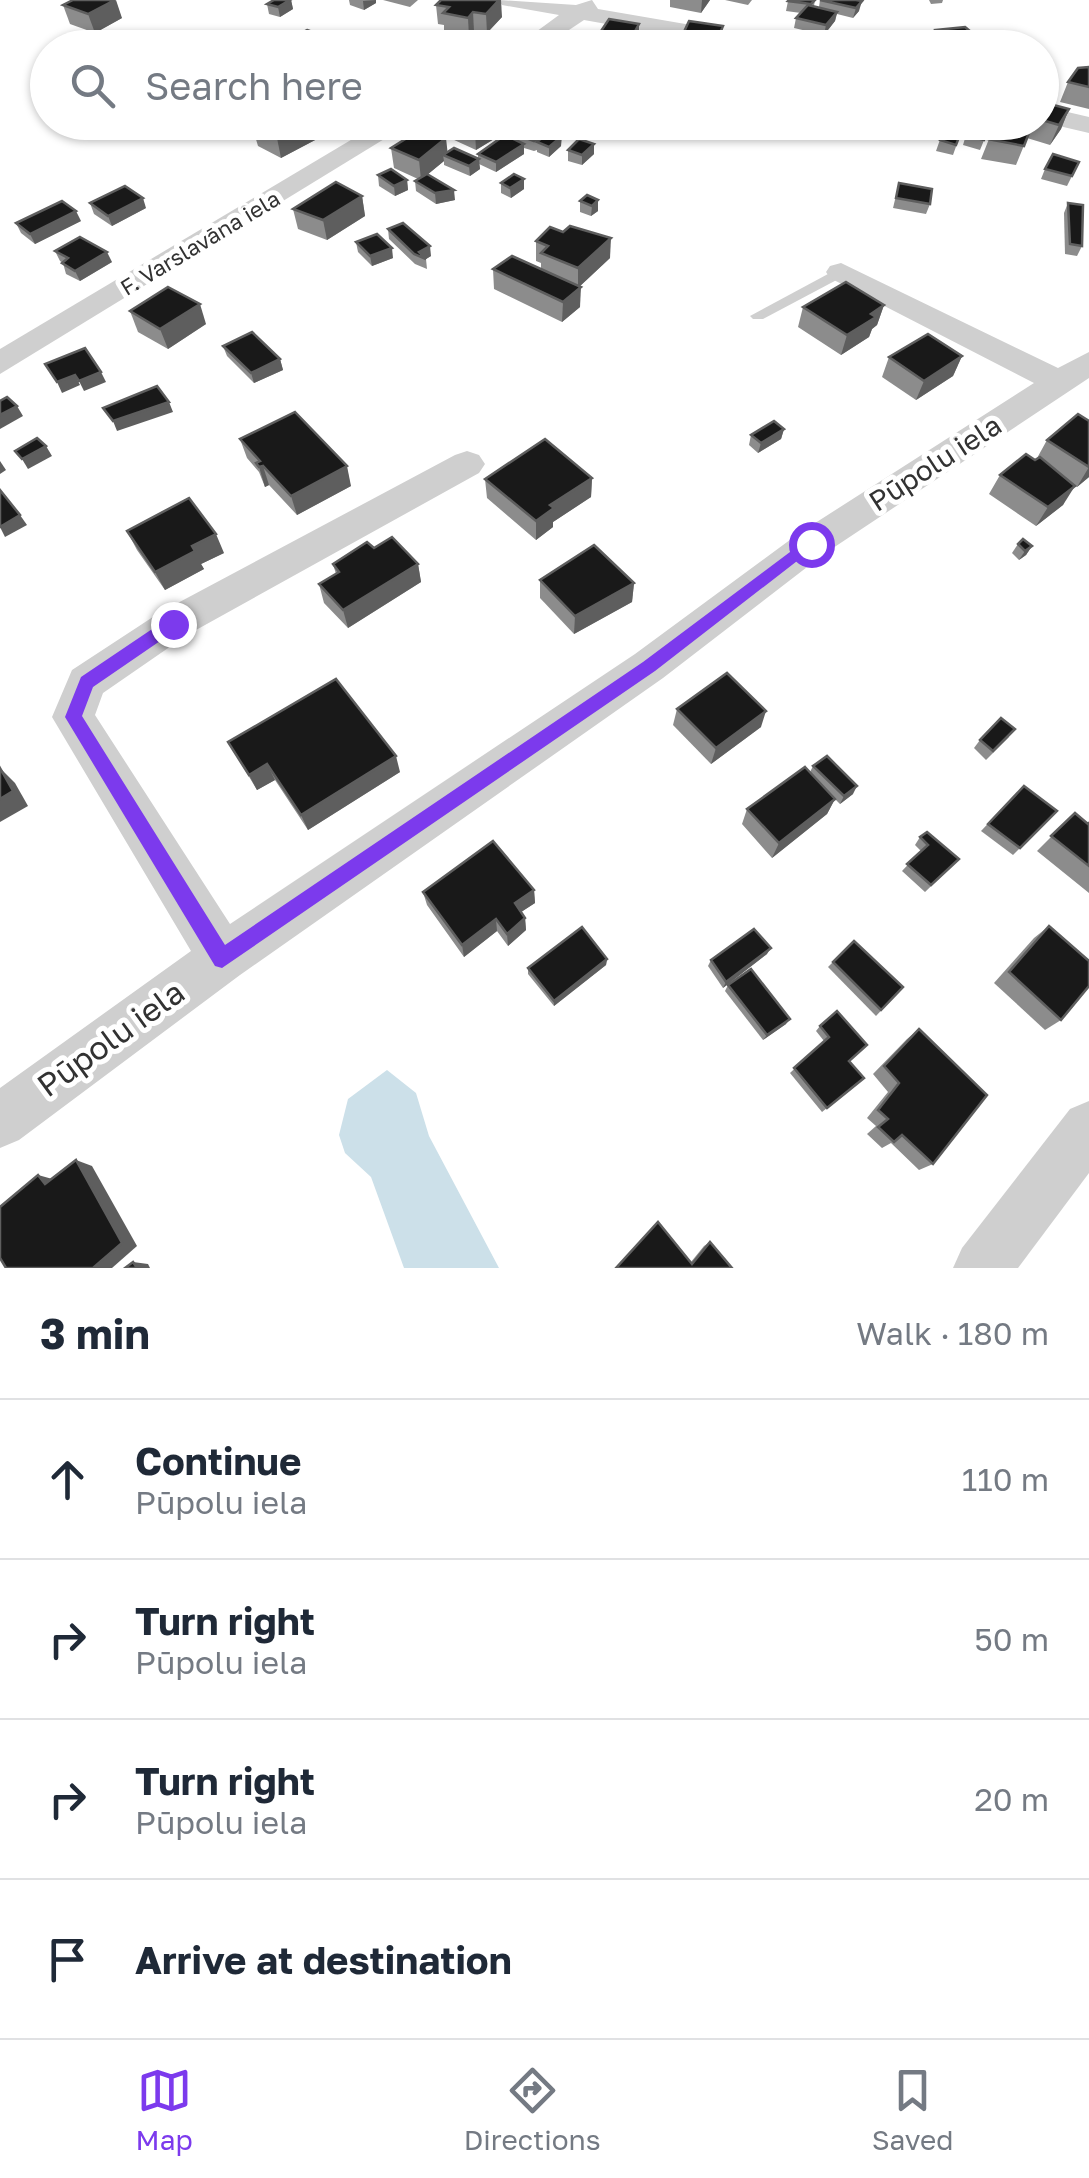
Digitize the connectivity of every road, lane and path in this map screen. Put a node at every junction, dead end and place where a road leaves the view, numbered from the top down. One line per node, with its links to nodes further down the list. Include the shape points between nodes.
1 (510, 0): 2 (street)
2 (588, 6): 3 (street); 4 (street)
3 (552, 30)
4 (700, 30)
5 (1059, 118): 6 (street)
6 (1089, 125)
7 (370, 140): 10 (street, F. Varslavāna iela)
8 (842, 272): 9 (lane, Pūpolu iela); 11 (street, Pūpolu iela)
9 (758, 316)
10 (0, 362)
11 (1074, 373): 13 (street, Pūpolu iela, via 811,544 649,666)
12 (467, 464): 13 (street, via 173,624 87,682 74,717)
13 (222, 958): 14 (street, Pūpolu iela)
14 (0, 1120)
15 (1089, 1128): 16 (street)
16 (982, 1268)

